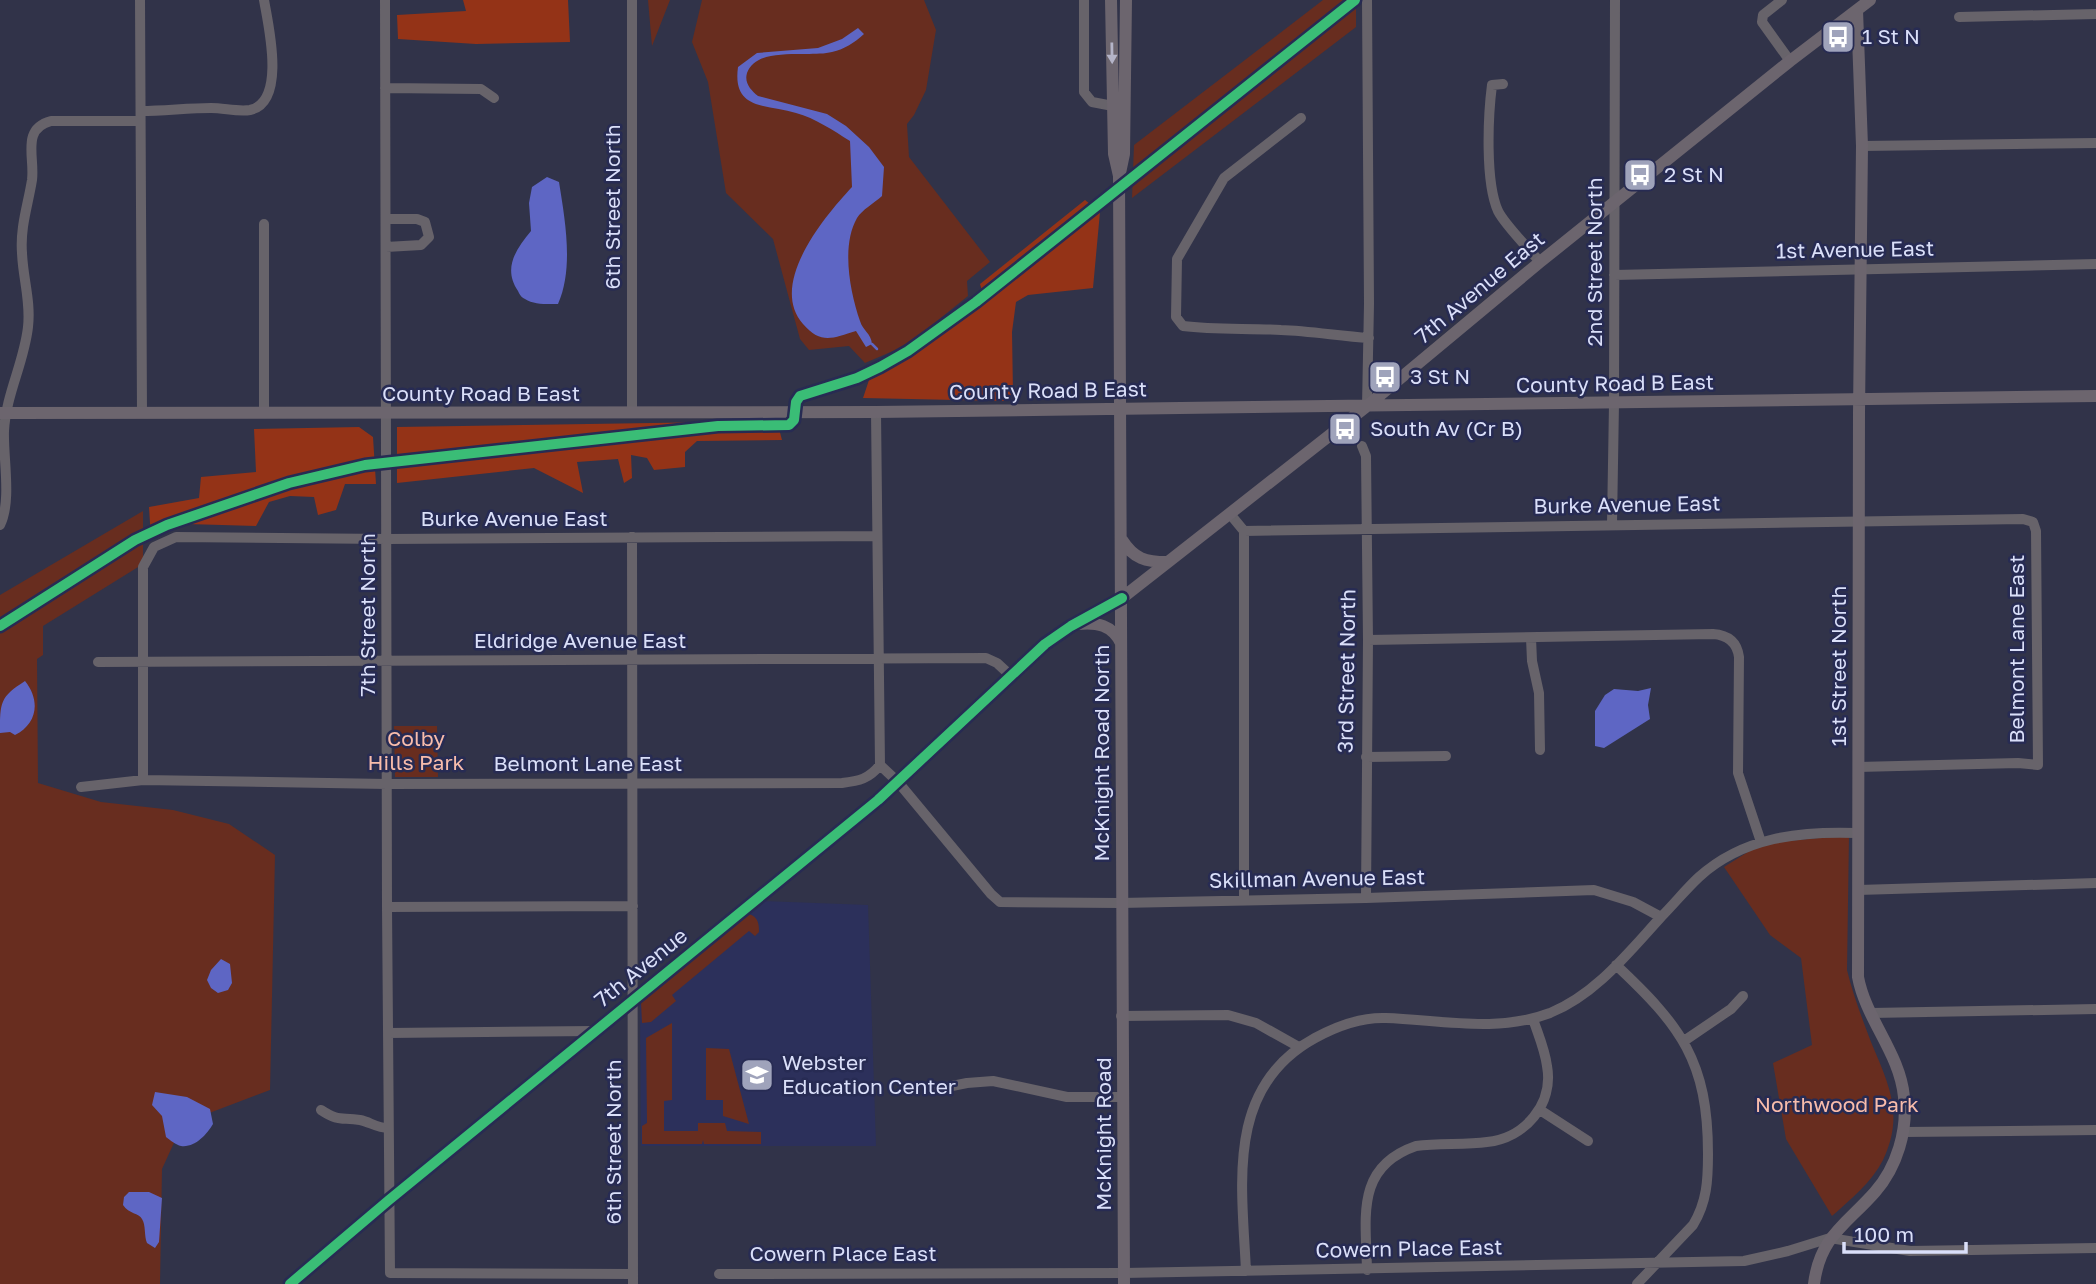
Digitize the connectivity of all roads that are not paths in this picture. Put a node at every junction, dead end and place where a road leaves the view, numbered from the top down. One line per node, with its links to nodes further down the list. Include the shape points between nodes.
1 (140, 0): 20 (street)
2 (264, 0): 20 (street, via 273,51 267,94 259,105 250,110 215,108)
3 (385, 0): 17 (street, 7th Street North)
4 (632, 0): 43 (street, 6th Street North)
5 (1084, 0): 19 (street, via 1084,92 1092,102)
6 (1111, 0): 19 (street, McKnight Road North, one-way to 19)
7 (1126, 0): 24 (street, McKnight Road North, via 1124,154)
8 (1367, 0): 33 (street)
9 (1615, 0): 25 (street, 2nd Street North)
10 (1782, 0): 15 (street, via 1763,15 1762,22)
11 (1870, 0): 12 (street, 7th Avenue East)
12 (1857, 10): 15 (street, 7th Avenue East); 23 (street, 1st Street North)
13 (2096, 14): 14 (street)
14 (1959, 17)
15 (1790, 61): 25 (street, 7th Avenue East)
16 (1503, 84): 29 (street, via 1492,85 1488,116 1492,186 1498,211)
17 (386, 88): 18 (street, via 481,89); 26 (street, 7th Street North)
18 (494, 98)
19 (1113, 106): 24 (street, McKnight Road North)
20 (141, 116): 40 (street, via 51,121 37,127 31,140 32,180 22,237 28,330); 41 (street)
21 (1301, 118): 33 (street, via 1224,178 1177,260 1177,317 1183,326 1198,328)
22 (2096, 143): 23 (street)
23 (1862, 146): 31 (street, 1st Street North)
24 (1119, 176): 38 (street, McKnight Road North)
25 (1614, 203): 29 (street, 7th Avenue East); 32 (street, 2nd Street North)
26 (386, 219): 28 (street, 7th Street North); 28 (street, via 418,219 425,222 429,237 421,245)
27 (264, 224): 42 (street)
28 (386, 247): 44 (street, 7th Street North)
29 (1540, 262): 37 (street, 7th Avenue East)
30 (2096, 264): 31 (street, 1st Avenue East)
31 (1862, 268): 32 (street, 1st Avenue East); 35 (street, 1st Street North)
32 (1614, 275): 36 (street, 2nd Street North)
33 (1369, 338): 37 (street)
34 (2096, 396): 35 (street, County Road B East)
35 (1860, 399): 36 (street, County Road B East); 47 (street, 1st Street North)
36 (1614, 403): 37 (street, County Road B East); 49 (street, 2nd Street North)
37 (1367, 406): 38 (street, County Road B East); 46 (street, 7th Avenue East)
38 (1121, 409): 39 (street, County Road B East); 56 (street, McKnight Road North)
39 (876, 412): 43 (street, County Road B East); 53 (street)
40 (3, 413): 41 (street, County Road B East); 50 (street, via 5,510)
41 (142, 413): 42 (street, County Road B East)
42 (264, 413): 44 (street, County Road B East)
43 (632, 413): 44 (street, County Road B East)
44 (387, 414): 55 (street, 7th Street North)
45 (1362, 446): 51 (street, 3rd Street North)
46 (1230, 513): 52 (street); 57 (street, 7th Avenue East)
47 (1859, 521): 48 (street, Burke Avenue East); 49 (street, Burke Avenue East); 73 (street, 1st Street North)
48 (2033, 522): 73 (street, Belmont Lane East, via 2038,765)
49 (1612, 524): 51 (street, Burke Avenue East)
50 (0, 526)
51 (1367, 530): 52 (street, Burke Avenue East); 61 (street, 3rd Street North)
52 (1244, 531): 84 (street)
53 (877, 536): 54 (street, Burke Avenue East); 63 (street)
54 (632, 537): 55 (street, Burke Avenue East); 64 (street, 6th Street North)
55 (387, 539): 65 (street, 7th Street North); 67 (street, Burke Avenue East, via 176,537 154,547 144,567)
56 (1122, 540): 57 (street, via 1137,557); 58 (street, McKnight Road North)
57 (1168, 562): 58 (street, 7th Avenue East)
58 (1122, 597): 59 (street, 7th Avenue East); 62 (street, McKnight Road North)
59 (1071, 626): 62 (street, via 1095,622 1117,634); 68 (street, 7th Avenue East)
60 (1531, 638): 61 (street); 69 (street, via 1539,693); 80 (street, via 1713,634 1732,641 1739,657 1738,773)
61 (1368, 640): 71 (street, 3rd Street North)
62 (1122, 643): 85 (street, McKnight Road North)
63 (877, 659): 64 (street, Eldridge Avenue East); 68 (street, Eldridge Avenue East, via 986,658); 72 (street)
64 (632, 660): 65 (street, Eldridge Avenue East); 75 (street, 6th Street North)
65 (387, 661): 67 (street, Eldridge Avenue East); 77 (street, 7th Street North)
66 (98, 662): 67 (street, Eldridge Avenue East)
67 (143, 662): 74 (street)
68 (1010, 676): 76 (street, 7th Avenue)
69 (1540, 750)
70 (1446, 756): 71 (street)
71 (1366, 757): 83 (street, 3rd Street North)
72 (880, 765): 75 (street, Belmont Lane East, via 862,780 842,783); 76 (street, Skillman Avenue East)
73 (1858, 767): 79 (street, 1st Street North)
74 (143, 780): 77 (street, Belmont Lane East); 78 (street, Belmont Lane East)
75 (633, 782): 77 (street, Belmont Lane East); 86 (street, 6th Street North)
76 (898, 782): 85 (street, Skillman Avenue East, via 1000,902); 92 (street, 7th Avenue)
77 (387, 784): 87 (street, 7th Street North)
78 (81, 787)
79 (1857, 833): 80 (street, via 1810,833); 82 (street, 1st Street North)
80 (1761, 842): 88 (street, via 1714,865)
81 (2096, 883): 82 (street)
82 (1858, 890): 94 (street, 1st Street North, via 1858,977)
83 (1366, 898): 84 (street, Skillman Avenue East); 88 (street, Skillman Avenue East, via 1594,890)
84 (1244, 900): 85 (street, Skillman Avenue East)
85 (1121, 903): 90 (street, McKnight Road North)
86 (633, 906): 87 (street); 92 (street, 6th Street North)
87 (387, 907): 98 (street, 7th Street North)
88 (1661, 917): 89 (street)
89 (1616, 964): 96 (street, via 1584,994); 99 (street, via 1660,1007)
90 (1122, 994): 95 (street, McKnight Road)
91 (1743, 996): 99 (street)
92 (633, 1000): 97 (street, 7th Avenue); 117 (street, 6th Street North)
93 (2096, 1009): 94 (street)
94 (1871, 1013): 107 (street, 1st Street North, via 1902,1079)
95 (1121, 1016): 100 (street, via 1228,1015 1256,1023); 102 (street, McKnight Road)
96 (1532, 1018): 100 (street, via 1487,1024 1365,1020 1330,1030); 104 (street, via 1547,1064)
97 (595, 1031): 98 (street); 109 (street, 7th Avenue)
98 (388, 1033): 105 (street, 7th Street North)
99 (1685, 1041): 112 (street, via 1706,1105 1707,1192 1693,1225)
100 (1299, 1047): 114 (street, via 1271,1077 1254,1105 1244,1136)
101 (937, 1089): 102 (street, via 993,1082 1066,1097)
102 (1123, 1097): 118 (street, McKnight Road)
103 (321, 1110): 105 (street, via 335,1119 362,1120)
104 (1540, 1110): 108 (street); 113 (street, via 1520,1130 1498,1140 1416,1146 1385,1164 1366,1203)
105 (388, 1128): 109 (street, 7th Street North)
106 (2096, 1130): 107 (street)
107 (1904, 1132): 110 (street, 1st Street North, via 1885,1179)
108 (1588, 1141)
109 (389, 1199): 117 (street, 7th Street North, via 390,1273); 119 (street, 7th Avenue)
110 (1830, 1238): 111 (street, Cowern Place East, via 1910,1251); 112 (street, Cowern Place East, via 1744,1261); 121 (street, 1st Street North)
111 (2096, 1248)
112 (1656, 1263): 113 (street, Cowern Place East); 120 (street)
113 (1367, 1270): 114 (street, Cowern Place East)
114 (1246, 1271): 118 (street, Cowern Place East)
115 (719, 1273): 116 (street, Cowern Place East)
116 (878, 1278): 118 (street, Cowern Place East)
117 (634, 1279)
118 (1124, 1279)
119 (290, 1284)
120 (1637, 1284)
121 (1814, 1284)

